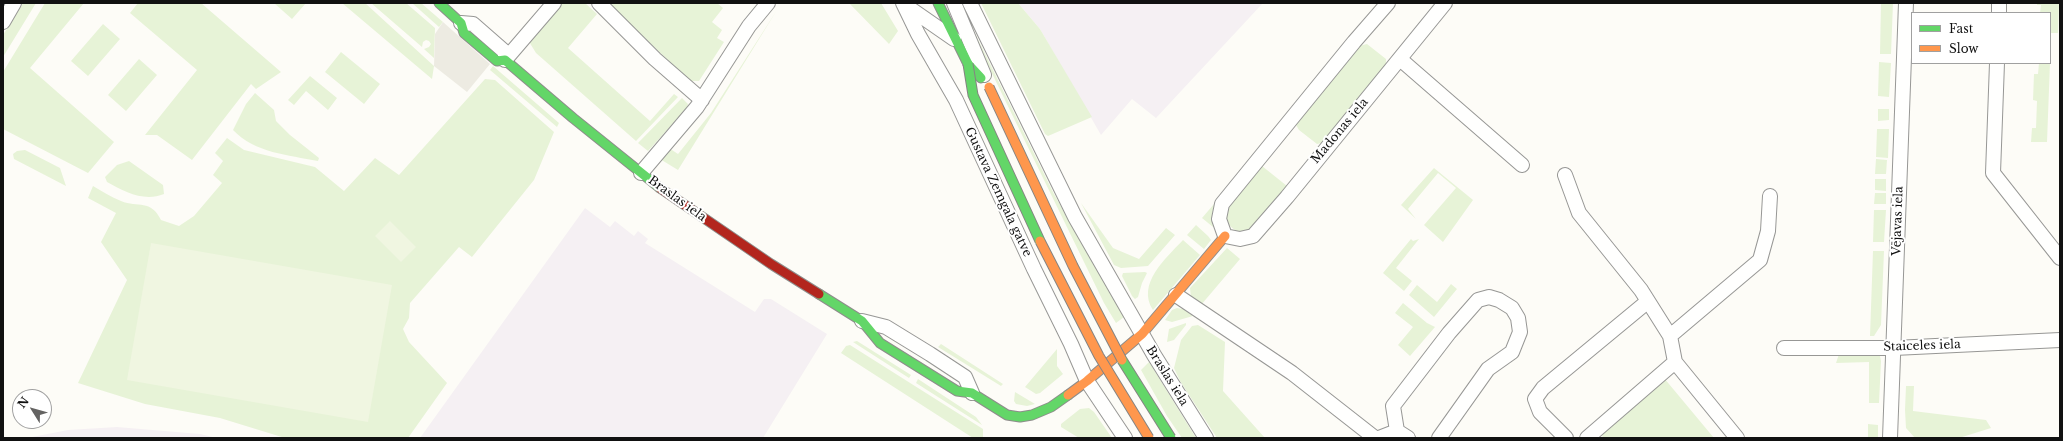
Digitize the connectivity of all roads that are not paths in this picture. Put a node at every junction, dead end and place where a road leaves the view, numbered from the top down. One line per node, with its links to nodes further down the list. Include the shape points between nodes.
1 (14, 3): 13 (street)
2 (439, 3): 14 (main road, Braslas iela)
3 (554, 3): 17 (street)
4 (599, 3): 21 (street)
5 (768, 3): 21 (street, via 749,26)
6 (938, 3): 15 (main road, Gustava Zemgala gatve)
7 (954, 3): 20 (street, Gustava Zemgala gatve)
8 (970, 3): 31 (street, via 1075,217)
9 (1388, 3): 26 (street, via 1222,204 1219,219)
10 (1445, 3): 16 (street, Madonas iela)
11 (1906, 3): 35 (street, Vējavas iela)
12 (904, 4): 15 (street, Gustava Zemgala gatve); 37 (street, Gustava Zemgala gatve, via 956,100)
13 (3, 22)
14 (461, 23): 17 (street, Braslas iela, via 473,24 505,52)
15 (956, 40): 18 (main road, Gustava Zemgala gatve)
16 (1400, 59): 22 (street); 26 (street, Madonas iela, via 1253,236 1240,239)
17 (505, 60): 23 (main road, Braslas iela)
18 (968, 64): 20 (main road, Gustava Zemgala gatve); 41 (main road, Gustava Zemgala gatve, bridge, via 972,95 1075,312 1108,373)
19 (1997, 64): 27 (street, via 1993,173)
20 (988, 87): 42 (main road, Gustava Zemgala gatve, bridge, via 1104,328)
21 (702, 100): 23 (street)
22 (1522, 165)
23 (641, 173): 30 (main road, Braslas iela, via 765,260)
24 (1565, 175): 29 (street, via 1579,213 1641,290)
25 (1770, 196): 32 (street, via 1768,231 1760,260)
26 (1224, 236): 28 (main road)
27 (2060, 258)
28 (1176, 295): 31 (main road); 44 (street, via 1292,373)
29 (1647, 302): 32 (street); 47 (street, via 1543,388 1535,399 1540,412)
30 (862, 322): 38 (street, Braslas iela, via 886,327 930,354 965,377)
31 (1142, 334): 37 (main road, Braslas iela); 43 (street, Braslas iela)
32 (1670, 336): 36 (street)
33 (2060, 340): 35 (street, Staiceles iela)
34 (1784, 348): 35 (street, Staiceles iela)
35 (1894, 348): 50 (street, Vējavas iela)
36 (1675, 362): 48 (street); 49 (street)
37 (1087, 381): 38 (main road, Braslas iela, via 1051,407 1020,417 1007,415); 40 (street)
38 (972, 393)
39 (1403, 434): 45 (street); 46 (street, via 1393,406 1478,300 1489,297 1499,300 1512,308 1518,318 1520,332 1512,352 1488,369)
40 (1125, 438)
41 (1149, 438)
42 (1171, 438)
43 (1206, 438)
44 (1375, 438)
45 (1379, 438)
46 (1439, 438)
47 (1566, 438)
48 (1589, 438)
49 (1737, 438)
50 (1890, 438)

